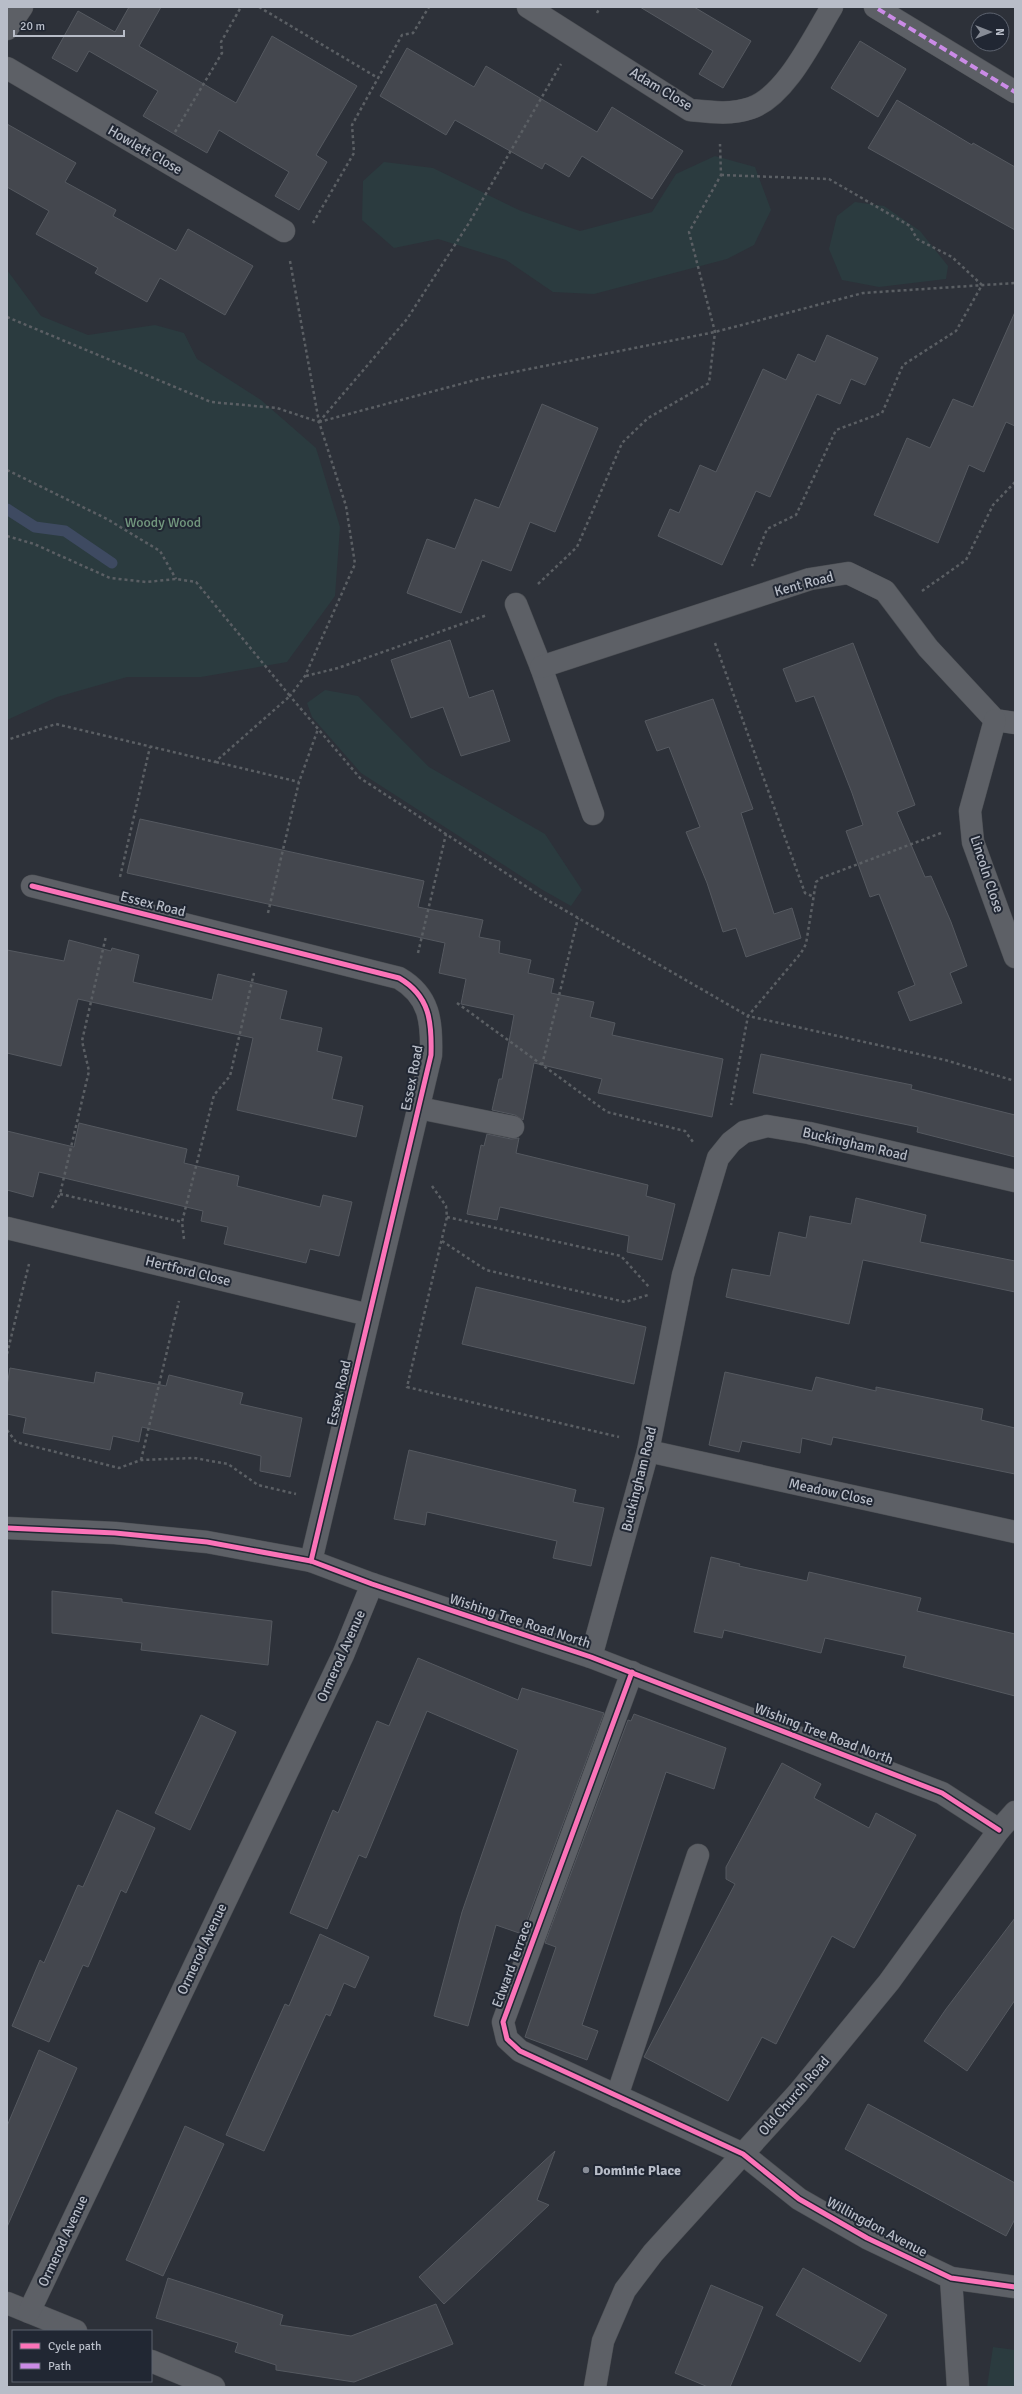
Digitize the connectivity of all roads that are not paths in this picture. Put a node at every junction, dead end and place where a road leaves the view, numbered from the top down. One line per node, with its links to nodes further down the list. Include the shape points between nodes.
1 (22, 7): 5 (street)
2 (528, 7): 3 (street, Adam Close, via 690,110 720,113 751,108 782,87)
3 (832, 7)
4 (876, 8): 7 (street)
5 (7, 29)
6 (7, 68): 8 (street, Howlett Close)
7 (1015, 92)
8 (285, 234)
9 (516, 604): 10 (street)
10 (541, 667): 11 (street, Kent Road, via 810,580 848,573 885,591 928,648); 12 (street)
11 (1005, 721): 14 (street, Lincoln Close, via 970,811 973,842)
12 (593, 814)
13 (32, 886): 15 (street, Essex Road, via 399,978 410,985 425,1004 432,1024 431,1055)
14 (1015, 957)
15 (419, 1108): 16 (street); 19 (street, Essex Road)
16 (513, 1127)
17 (1015, 1181): 20 (street, Buckingham Road, via 809,1133 767,1126 744,1132 731,1142 718,1158 714,1171 683,1275)
18 (7, 1228): 19 (street, Hertford Close)
19 (369, 1315): 23 (street, Essex Road)
20 (648, 1448): 22 (street, Meadow Close); 25 (street, Buckingham Road)
21 (7, 1528): 23 (street, Wishing Tree Road North, via 115,1533 207,1542)
22 (1015, 1532)
23 (311, 1561): 24 (street, Wishing Tree Road North)
24 (372, 1584): 25 (street, Wishing Tree Road North); 35 (street, Ormerod Avenue, via 339,1662)
25 (591, 1657): 26 (street, Wishing Tree Road North)
26 (632, 1672): 28 (street, Wishing Tree Road North, via 942,1793); 30 (street, Edward Terrace, via 503,2022 507,2039 520,2051)
27 (1015, 1812): 28 (street, Old Church Road)
28 (999, 1830): 31 (street, Old Church Road, via 889,1982 798,2093)
29 (698, 1855): 30 (street)
30 (617, 2096): 31 (street, Edward Terrace)
31 (743, 2154): 32 (street, Willingdon Avenue, via 799,2199 867,2238); 39 (street, Old Church Road, via 653,2253 625,2290 603,2341)
32 (951, 2278): 33 (street, Willingdon Avenue); 40 (street)
33 (1015, 2286)
34 (7, 2303): 35 (street)
35 (29, 2312): 36 (street)
36 (74, 2330)
37 (152, 2361): 38 (street)
38 (214, 2387)
39 (595, 2387)
40 (958, 2387)

